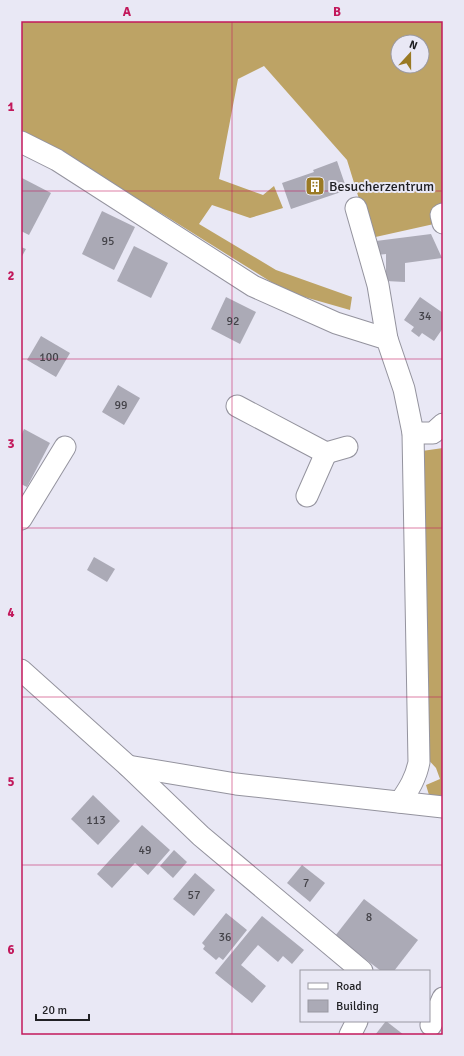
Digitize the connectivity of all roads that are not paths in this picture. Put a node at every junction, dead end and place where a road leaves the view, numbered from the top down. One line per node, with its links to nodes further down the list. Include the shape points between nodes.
1 (21, 142): 5 (street, via 57,160 253,286 336,323)
2 (356, 208): 5 (street, via 378,285)
3 (443, 214): 4 (street)
4 (443, 223)
5 (387, 339): 8 (street, via 404,389)
6 (237, 406): 11 (street)
7 (443, 424): 8 (street, via 433,433)
8 (413, 433): 16 (street, via 419,762 412,786)
9 (65, 447): 13 (street)
10 (347, 447): 11 (street)
11 (326, 453): 12 (street)
12 (307, 496)
13 (21, 519)
14 (21, 670): 15 (street)
15 (128, 766): 16 (street, via 236,784); 18 (street, via 201,836)
16 (400, 802): 17 (street)
17 (443, 807)
18 (361, 970)
19 (443, 998): 21 (street)
20 (356, 1022): 22 (street)
21 (434, 1026)
22 (350, 1035)

